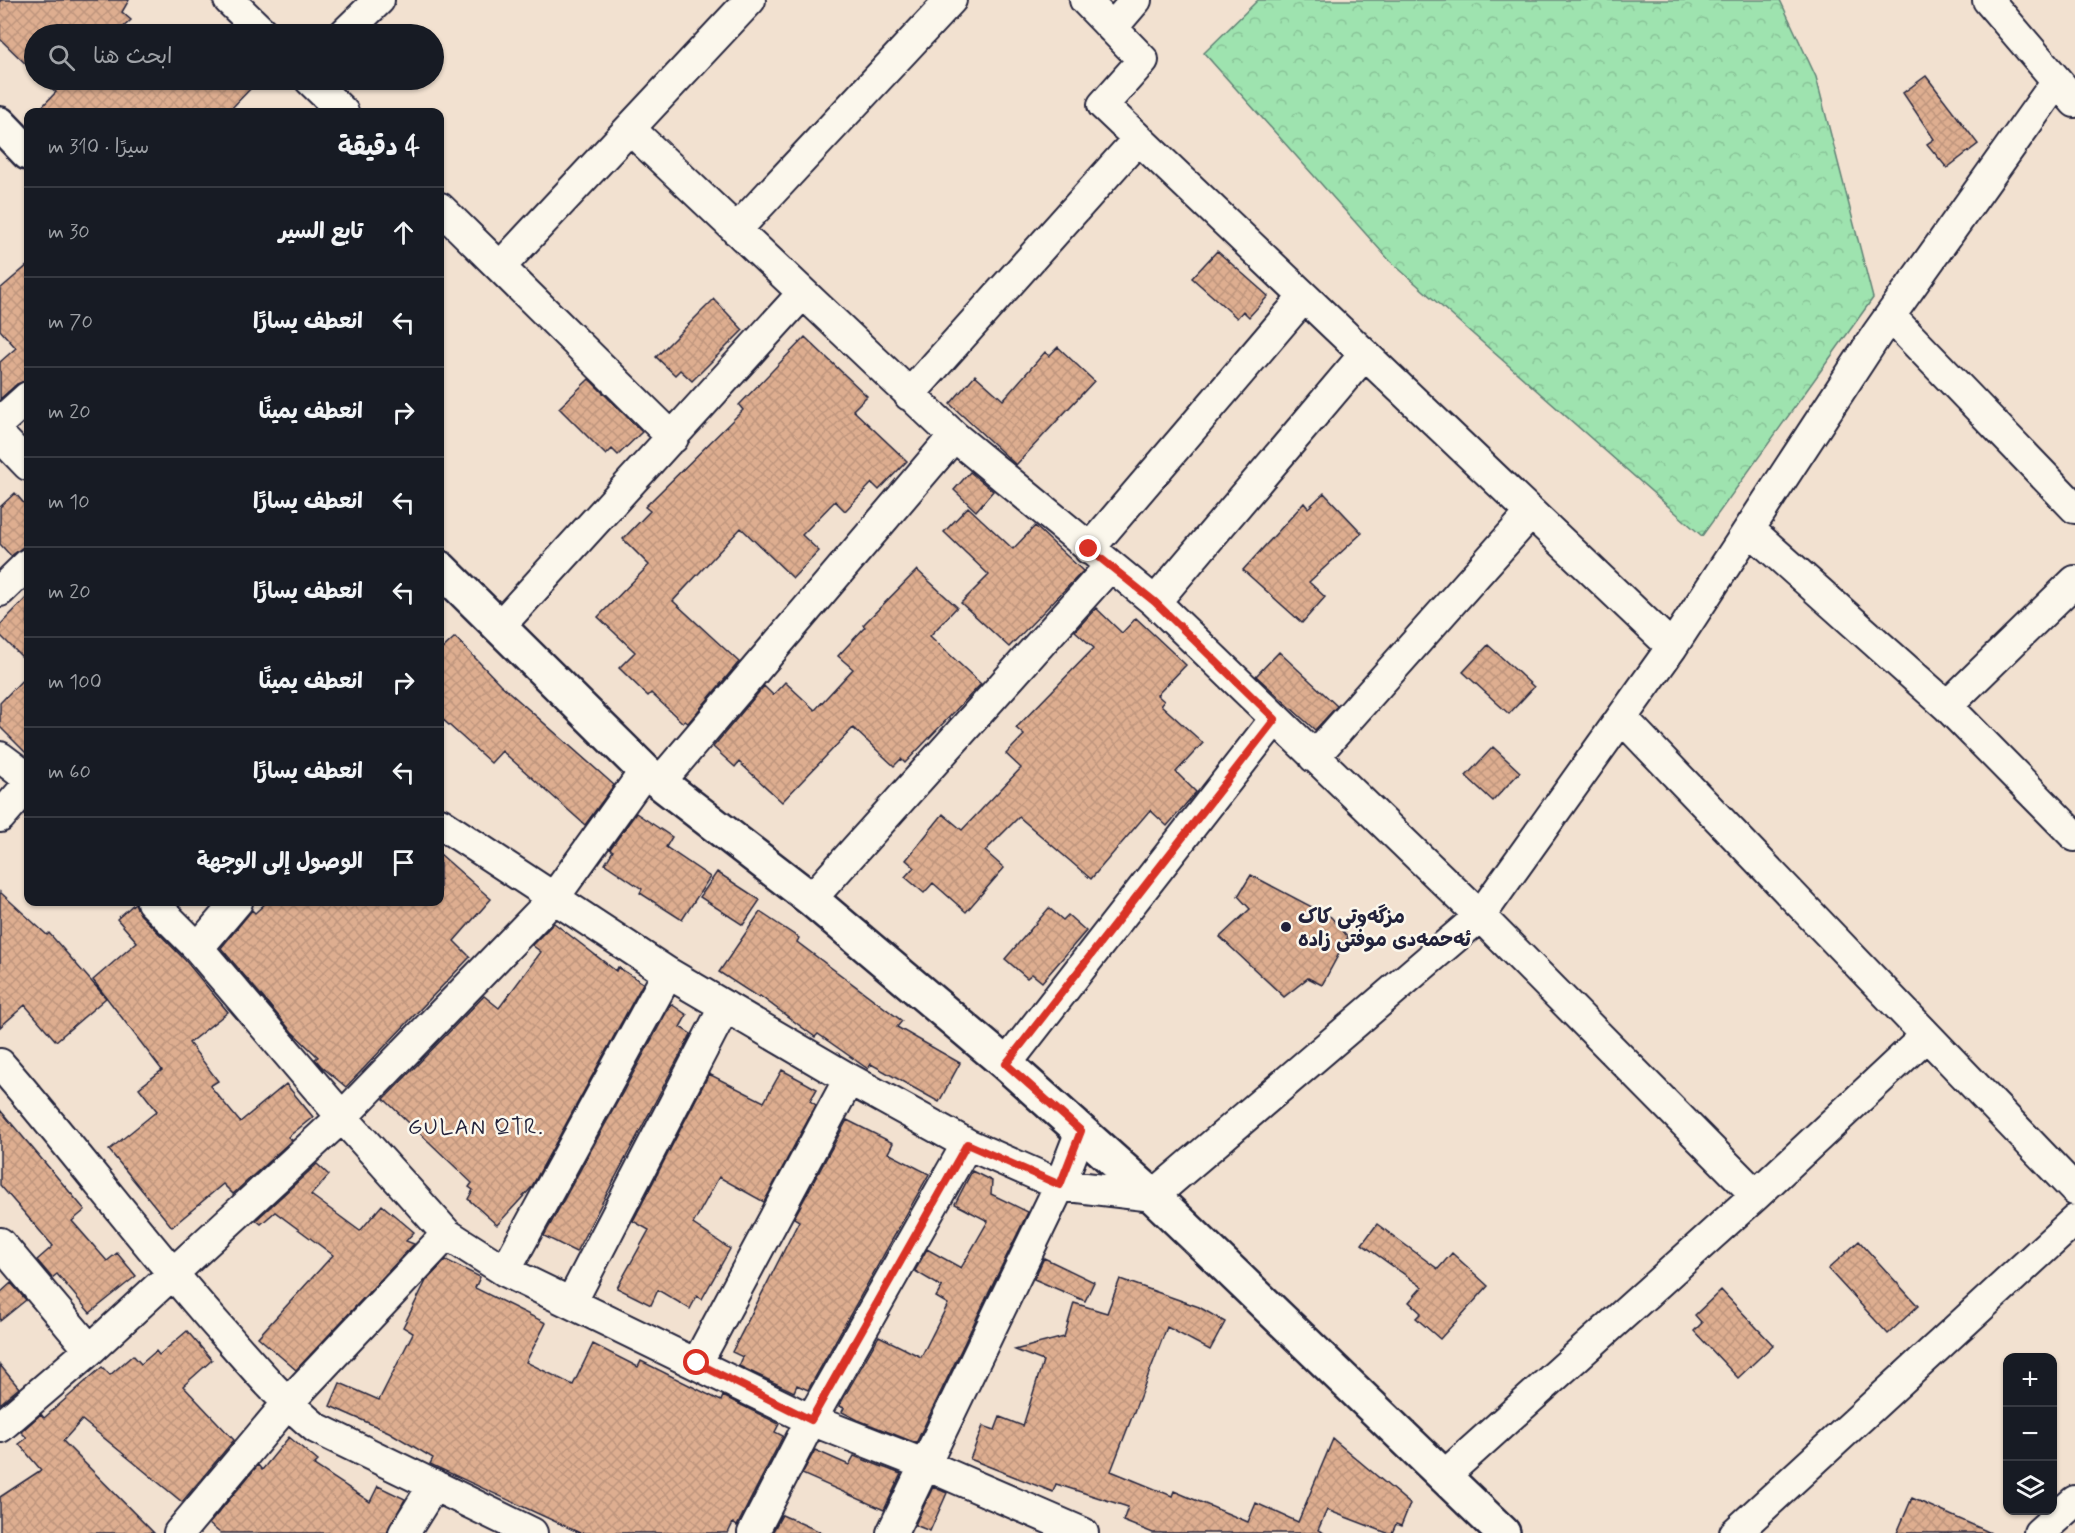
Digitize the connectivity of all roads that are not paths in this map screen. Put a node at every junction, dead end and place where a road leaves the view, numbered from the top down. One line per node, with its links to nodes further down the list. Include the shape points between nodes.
1 (229, 0): 8 (street)
2 (379, 0): 9 (street)
3 (750, 0): 15 (street)
4 (951, 0): 19 (street)
5 (1085, 0): 10 (street)
6 (1136, 0): 10 (street)
7 (1989, 0): 12 (street)
8 (254, 24)
9 (354, 24)
10 (1112, 28): 16 (street, via 1143,60 1103,105)
11 (320, 90): 13 (street)
12 (2066, 91): 23 (street)
13 (339, 108)
14 (0, 124): 17 (street)
15 (630, 129): 19 (street); 20 (street)
16 (1138, 139): 22 (street); 25 (street)
17 (24, 149)
18 (444, 212): 20 (street)
19 (736, 230): 21 (street)
20 (500, 267): 30 (street)
21 (802, 293): 25 (street); 30 (street)
22 (1304, 297): 24 (street); 35 (street)
23 (1890, 316): 32 (street); 34 (street)
24 (1364, 355): 33 (street); 40 (street)
25 (909, 395): 29 (street)
26 (24, 401): 27 (street)
27 (0, 422)
28 (0, 436): 31 (street)
29 (954, 436): 35 (street); 49 (street)
30 (673, 438): 41 (street)
31 (24, 461)
32 (2075, 508)
33 (1531, 513): 42 (street); 47 (street)
34 (1750, 530): 42 (street); 43 (street)
35 (1100, 557): 40 (street); 55 (street)
36 (24, 568): 39 (street)
37 (444, 572): 41 (street)
38 (2075, 581): 43 (street)
39 (0, 591)
40 (1155, 602): 45 (street)
41 (499, 627): 49 (street)
42 (1672, 647): 44 (street)
43 (1947, 706): 53 (street)
44 (1622, 718): 58 (street); 62 (street)
45 (1275, 719): 47 (street); 64 (street)
46 (0, 757): 48 (street)
47 (1314, 758): 58 (street)
48 (24, 775)
49 (653, 777): 54 (street); 55 (street)
50 (24, 790): 51 (street)
51 (0, 817)
52 (444, 826): 54 (street)
53 (2075, 836)
54 (552, 899): 60 (street); 66 (street)
55 (811, 899): 64 (street)
56 (156, 906): 59 (street)
57 (234, 906): 59 (street)
58 (1480, 916): 71 (street); 72 (street)
59 (198, 948): 66 (street)
60 (668, 973): 61 (street); 76 (street)
61 (725, 1006): 65 (street); 78 (street)
62 (1926, 1036): 70 (street); 71 (street)
63 (0, 1064): 77 (street)
64 (1006, 1064): 67 (street)
65 (849, 1079): 68 (street); 80 (street)
66 (342, 1117): 74 (street); 77 (street)
67 (1081, 1131): 69 (street); 72 (street)
68 (967, 1144): 69 (street); 82 (street)
69 (1060, 1185): 72 (street); 84 (street)
70 (2075, 1190)
71 (1756, 1195): 85 (street)
72 (1153, 1196): 85 (street)
73 (2075, 1220): 94 (street)
74 (447, 1234): 76 (street); 81 (street)
75 (0, 1243): 79 (street)
76 (506, 1270): 78 (street)
77 (172, 1274): 79 (street); 81 (street)
78 (572, 1301): 80 (street)
79 (90, 1350): 83 (street)
80 (697, 1363): 82 (street)
81 (287, 1404): 86 (street, via 316,1428); 87 (street)
82 (811, 1420): 84 (street); 90 (street)
83 (0, 1427)
84 (926, 1466): 91 (street); 92 (street)
85 (1444, 1476): 93 (street)
86 (434, 1485): 88 (street); 89 (street)
87 (179, 1533)
88 (404, 1533)
89 (532, 1533)
90 (753, 1533)
91 (892, 1533)
92 (1083, 1533)
93 (1503, 1533)
94 (1735, 1533)

